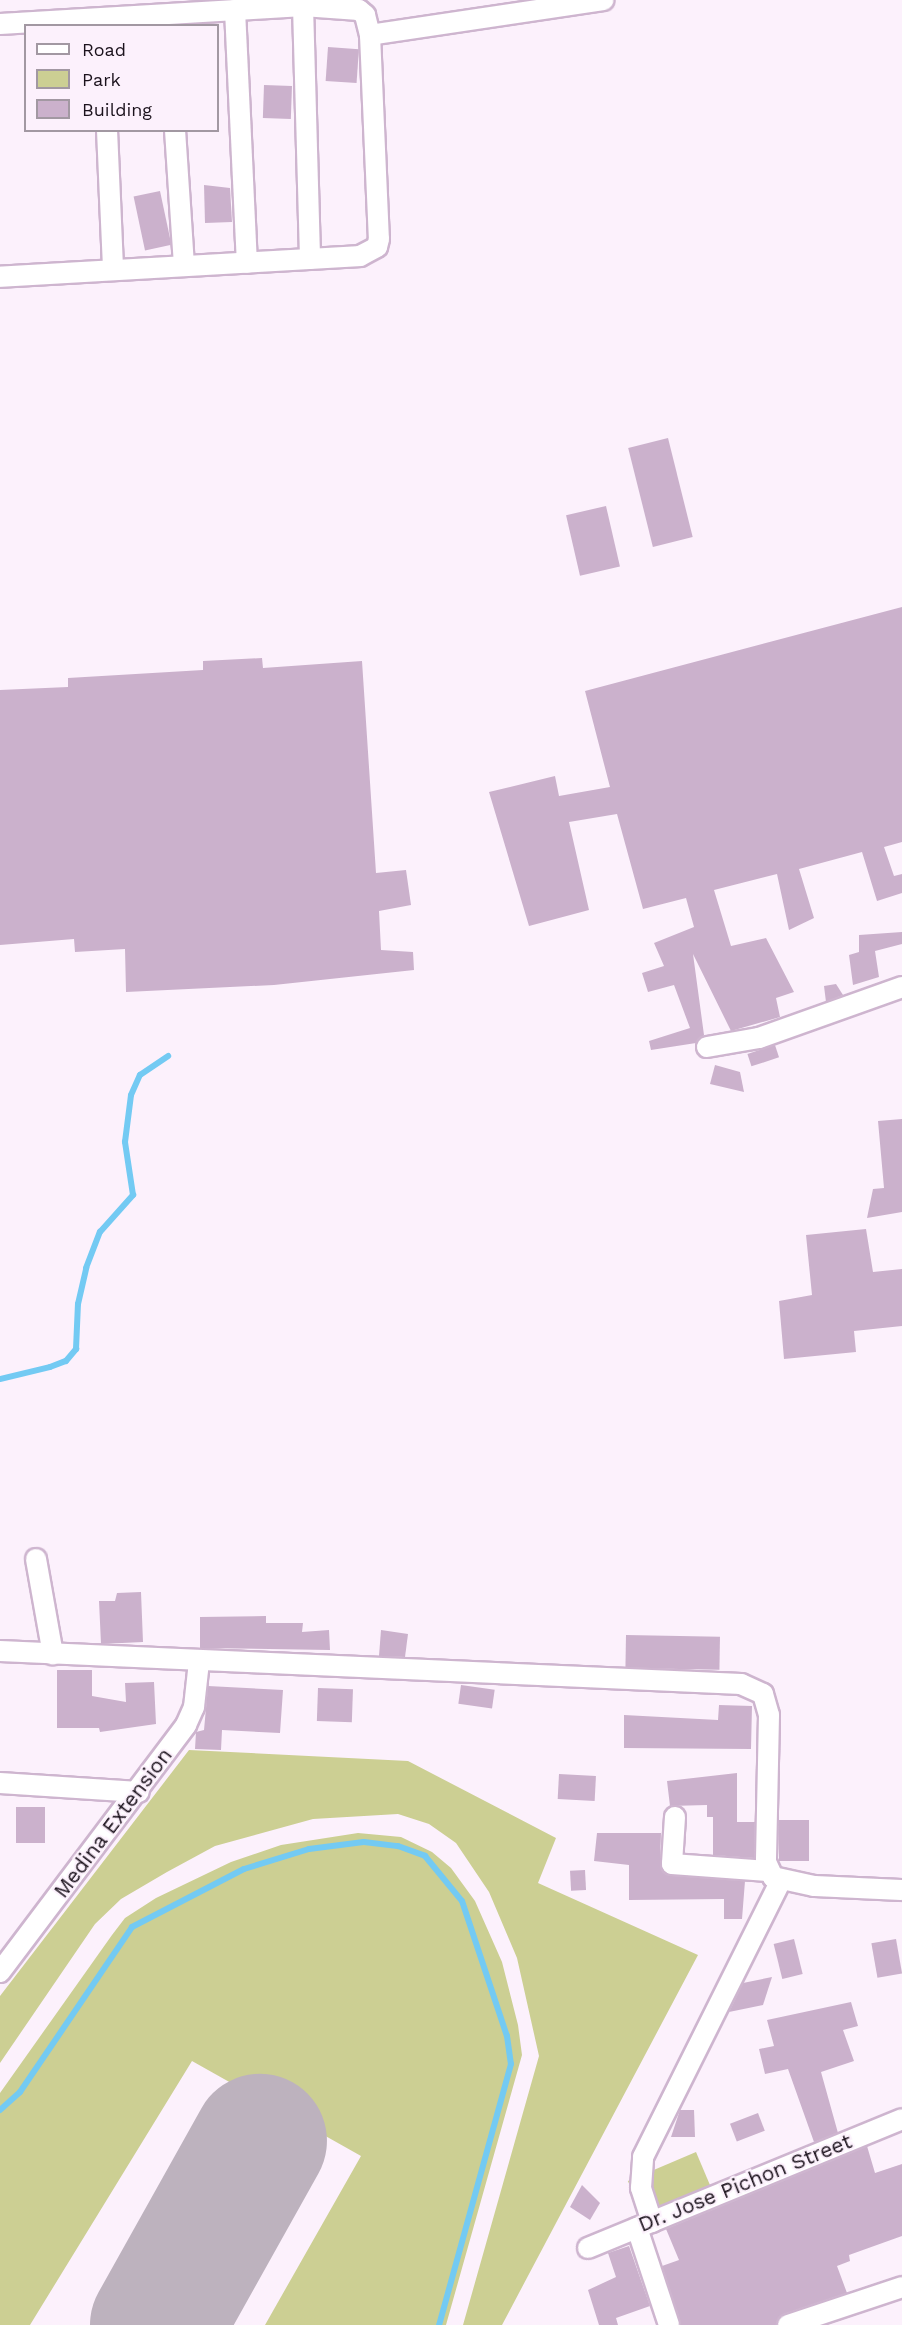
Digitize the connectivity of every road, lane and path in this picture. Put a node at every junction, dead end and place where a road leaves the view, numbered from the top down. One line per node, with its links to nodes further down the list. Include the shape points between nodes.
1 (603, 0): 7 (street)
2 (303, 6): 3 (street); 7 (street, via 359,10 365,15); 10 (street)
3 (235, 10): 4 (street); 11 (street)
4 (168, 20): 5 (street)
5 (102, 22): 6 (street)
6 (0, 24)
7 (370, 35): 10 (street, via 377,247 360,256)
8 (107, 132): 13 (street)
9 (175, 132): 12 (street)
10 (310, 259): 11 (street)
11 (246, 263): 12 (street)
12 (184, 266): 13 (street)
13 (113, 270): 14 (street)
14 (0, 277)
15 (902, 987): 16 (street, via 759,1038)
16 (707, 1047)
17 (36, 1559): 19 (street)
18 (0, 1651): 19 (street)
19 (53, 1654): 20 (street)
20 (199, 1662): 22 (street, Medina Extension, via 197,1690 186,1725); 24 (street, via 755,1688 769,1715)
21 (0, 1783): 22 (street)
22 (139, 1792): 26 (street, Medina Extension)
23 (675, 1817): 24 (street, via 672,1864)
24 (774, 1876): 25 (street); 28 (street, via 643,2157)
25 (902, 1890)
26 (0, 1972)
27 (902, 2119): 28 (street, Dr. Jose Pichon Street)
28 (645, 2225): 29 (street, Dr. Jose Pichon Street); 31 (street)
29 (588, 2248)
30 (902, 2287): 32 (street)
31 (669, 2325)
32 (788, 2325)

